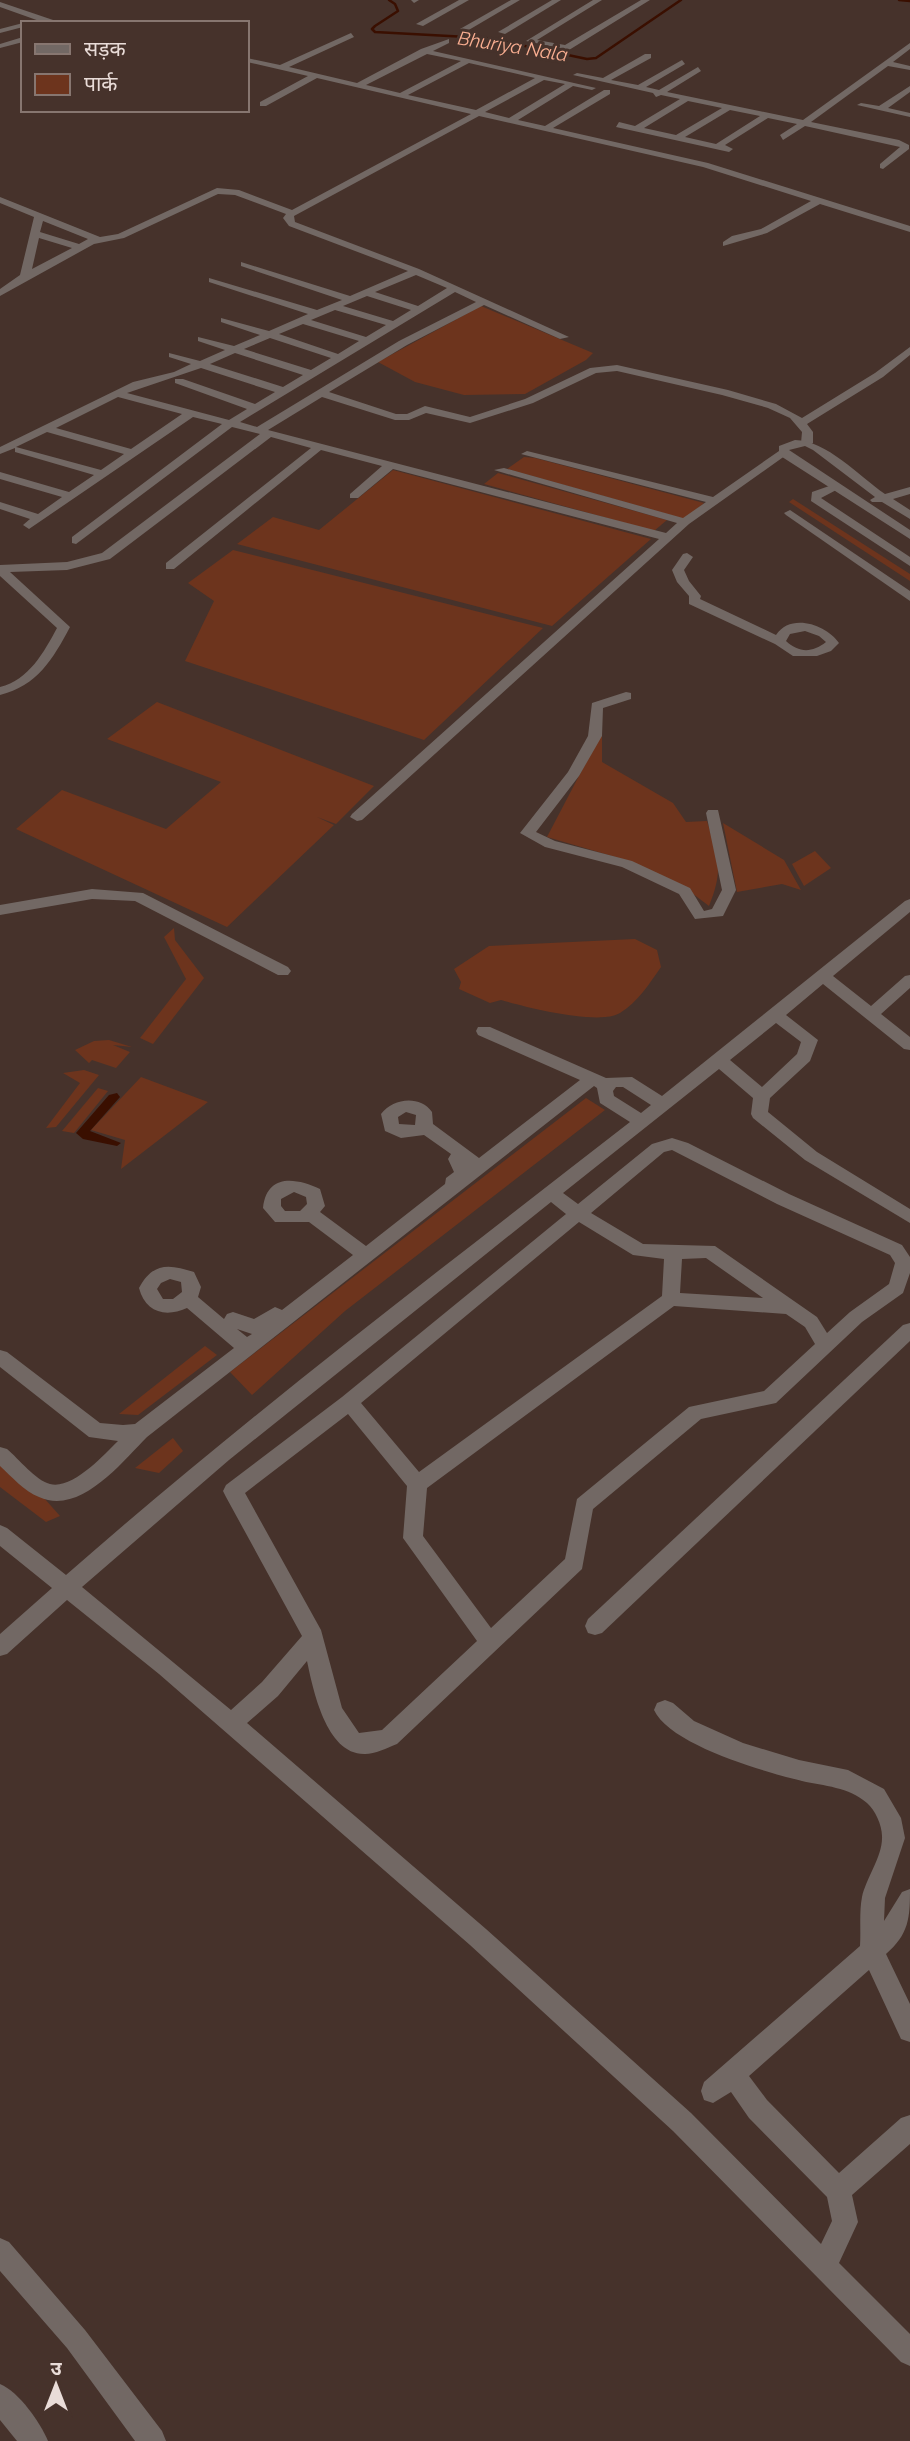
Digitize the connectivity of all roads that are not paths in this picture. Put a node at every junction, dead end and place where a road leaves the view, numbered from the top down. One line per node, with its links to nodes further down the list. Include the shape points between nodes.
1 (465, 0): 12 (street)
2 (516, 0): 14 (street)
3 (557, 0): 16 (street)
4 (598, 0): 5 (street, via 531,42 566,48)
5 (646, 0)
6 (0, 4): 7 (street)
7 (18, 10): 8 (street); 9 (street)
8 (0, 15)
9 (43, 20): 10 (street); 11 (street)
10 (39, 21)
11 (46, 21)
12 (420, 24)
13 (21, 26): 15 (street)
14 (464, 29)
15 (0, 31)
16 (502, 33)
17 (351, 35): 28 (street)
18 (21, 40): 21 (street)
19 (446, 41): 22 (street)
20 (910, 45): 27 (street)
21 (0, 46)
22 (424, 51): 25 (street); 36 (street)
23 (648, 56): 34 (street)
24 (248, 60): 28 (street)
25 (468, 61): 33 (street); 40 (street)
26 (682, 62): 37 (street)
27 (886, 64): 29 (street); 51 (street)
28 (281, 68): 32 (street)
29 (910, 68)
30 (698, 69): 39 (street)
31 (577, 75): 34 (street)
32 (315, 76): 36 (street); 43 (street)
33 (543, 77): 35 (street); 47 (street)
34 (605, 80): 37 (street)
35 (571, 84): 50 (street); 54 (street, via 611,93)
36 (357, 86): 40 (street)
37 (639, 88): 39 (street)
38 (910, 88): 46 (street)
39 (660, 92): 41 (street); 42 (street)
40 (400, 96): 47 (street)
41 (689, 97): 45 (street); 55 (street)
42 (643, 100)
43 (263, 104)
44 (861, 105): 46 (street)
45 (731, 106): 48 (street); 58 (street)
46 (881, 109): 49 (street)
47 (477, 113): 50 (street); 66 (street)
48 (769, 114): 51 (street); 60 (street)
49 (909, 114): 52 (street)
50 (511, 120): 54 (street)
51 (806, 122): 57 (street); 59 (street)
52 (898, 122)
53 (619, 125): 55 (street)
54 (547, 128): 65 (street, via 705,165)
55 (636, 129): 58 (street)
56 (888, 130): 59 (street)
57 (783, 137)
58 (677, 138): 60 (street)
59 (877, 138): 61 (street)
60 (718, 146): 62 (street)
61 (908, 146): 63 (street)
62 (729, 149)
63 (883, 166)
64 (0, 200): 67 (street)
65 (818, 201): 68 (street); 71 (street, via 764,232)
66 (292, 214): 70 (street, via 236,192 217,191 121,236); 74 (street, via 288,218 292,224)
67 (39, 216): 69 (street); 70 (street)
68 (910, 229)
69 (35, 234): 72 (street); 75 (street)
70 (95, 241): 72 (street)
71 (726, 244)
72 (82, 247): 75 (street)
73 (244, 264): 80 (street)
74 (416, 271): 77 (street); 78 (street)
75 (25, 276): 79 (street)
76 (212, 280): 84 (street)
77 (453, 289): 81 (street); 83 (street)
78 (365, 292): 80 (street); 83 (street)
79 (0, 293)
80 (350, 299): 82 (street)
81 (483, 302): 89 (street); 100 (street)
82 (333, 306): 84 (street); 87 (street)
83 (419, 309): 87 (street)
84 (315, 313): 86 (street)
85 (225, 320): 88 (street)
86 (301, 320): 88 (street); 91 (street)
87 (392, 324): 91 (street)
88 (271, 334): 92 (street); 95 (street)
89 (564, 337)
90 (202, 339): 92 (street)
91 (365, 340): 95 (street)
92 (236, 349): 96 (street); 97 (street)
93 (910, 350): 105 (street, via 879,375)
94 (173, 355): 96 (street)
95 (338, 357): 97 (street)
96 (203, 363): 99 (street); 101 (street)
97 (311, 374): 99 (street)
98 (179, 381): 102 (street)
99 (283, 391): 102 (street)
100 (321, 393): 105 (street, via 396,417 425,410 470,420 529,401 594,370 617,368 751,400); 107 (street)
101 (118, 394): 103 (street); 106 (street)
102 (256, 408): 104 (street)
103 (191, 413): 104 (street); 112 (street)
104 (231, 423): 107 (street); 132 (street)
105 (801, 423): 108 (street, via 808,432)
106 (48, 429): 111 (street); 112 (street)
107 (264, 432): 109 (street); 136 (street, via 106,556 67,566)
108 (807, 443): 113 (street, via 783,448); 123 (street)
109 (320, 446): 115 (street); 135 (street)
110 (19, 450): 117 (street)
111 (0, 451)
112 (133, 453): 117 (street)
113 (783, 453): 119 (street); 124 (street)
114 (527, 454): 124 (street)
115 (391, 464): 122 (street); 131 (street)
116 (500, 470): 129 (street)
117 (103, 474): 121 (street)
118 (0, 475): 121 (street)
119 (836, 487): 125 (street); 134 (street, via 816,494 815,499)
120 (910, 490): 123 (street)
121 (71, 496): 126 (street, via 34,521)
122 (354, 496)
123 (884, 498): 125 (street); 127 (street)
124 (715, 501): 129 (street)
125 (862, 504): 130 (street)
126 (0, 505)
127 (907, 509)
128 (790, 513): 137 (street)
129 (685, 522): 131 (street)
130 (910, 535)
131 (670, 538): 142 (street)
132 (76, 540)
133 (687, 558): 138 (street, via 678,570 695,596 693,601)
134 (910, 562)
135 (170, 566)
136 (0, 570): 139 (street, via 64,627 44,662 16,689)
137 (909, 595)
138 (779, 641)
139 (0, 691)
140 (626, 696): 141 (street, via 597,706 595,736 574,774 527,833 550,844 627,864 685,891 700,916 718,913 729,890)
141 (713, 813)
142 (357, 817)
143 (910, 904): 146 (street)
144 (0, 910): 145 (street, via 92,894 138,896)
145 (283, 971)
146 (824, 977): 148 (street); 149 (street)
147 (910, 979): 148 (street)
148 (871, 1014): 151 (street)
149 (776, 1016): 152 (street); 154 (street, via 810,1041 804,1057)
150 (484, 1031): 153 (street)
151 (906, 1039)
152 (720, 1061): 154 (street); 155 (street)
153 (600, 1082): 155 (street, via 626,1081); 156 (street, via 606,1099); 159 (street)
154 (762, 1096): 163 (street, via 759,1114 811,1156)
155 (662, 1104): 156 (street)
156 (640, 1121): 160 (street)
157 (424, 1126): 159 (street)
158 (456, 1158): 164 (street, via 463,1175)
159 (480, 1167): 164 (street)
160 (551, 1192): 161 (street); 179 (street, via 351,1349)
161 (578, 1213): 165 (street, via 639,1250); 171 (street, via 658,1148 672,1144 896,1250 904,1262 897,1288 856,1317); 174 (street)
162 (310, 1214): 164 (street)
163 (910, 1217)
164 (363, 1253): 169 (street, via 257,1327); 172 (street)
165 (673, 1253): 167 (street); 168 (street, via 709,1251)
166 (188, 1299): 172 (street)
167 (671, 1299): 168 (street); 177 (street)
168 (790, 1307): 171 (street, via 811,1322)
169 (233, 1318)
170 (910, 1330): 180 (street)
171 (825, 1347): 182 (street, via 769,1398 696,1412 584,1505 575,1563)
172 (248, 1349): 175 (street)
173 (0, 1357): 175 (street, via 96,1431)
174 (349, 1402): 177 (street); 181 (street, via 233,1491)
175 (140, 1431): 176 (street, via 79,1488 60,1493 45,1492)
176 (0, 1455)
177 (417, 1484): 182 (street, via 413,1538)
178 (0, 1534): 179 (street)
179 (66, 1587): 183 (street); 185 (street)
180 (594, 1626)
181 (314, 1637): 182 (street, via 317,1667 340,1728 352,1741 367,1745 389,1737); 185 (street, via 270,1689)
182 (489, 1641)
183 (0, 1647)
184 (665, 1710): 187 (street, via 686,1728 740,1752 848,1780 876,1796 890,1818 894,1838 873,1898)
185 (230, 1724): 194 (street, via 467,1928 682,2122)
186 (910, 1900): 187 (street, via 887,1938)
187 (872, 1951): 188 (street); 189 (street)
188 (910, 2030)
189 (735, 2072): 190 (street); 192 (street, via 758,2109)
190 (713, 2091)
191 (910, 2127): 192 (street)
192 (838, 2190): 194 (street, via 845,2222)
193 (0, 2251): 198 (street, via 76,2339)
194 (825, 2264): 195 (street)
195 (910, 2353)
196 (0, 2398): 197 (street)
197 (34, 2441)
198 (152, 2441)

